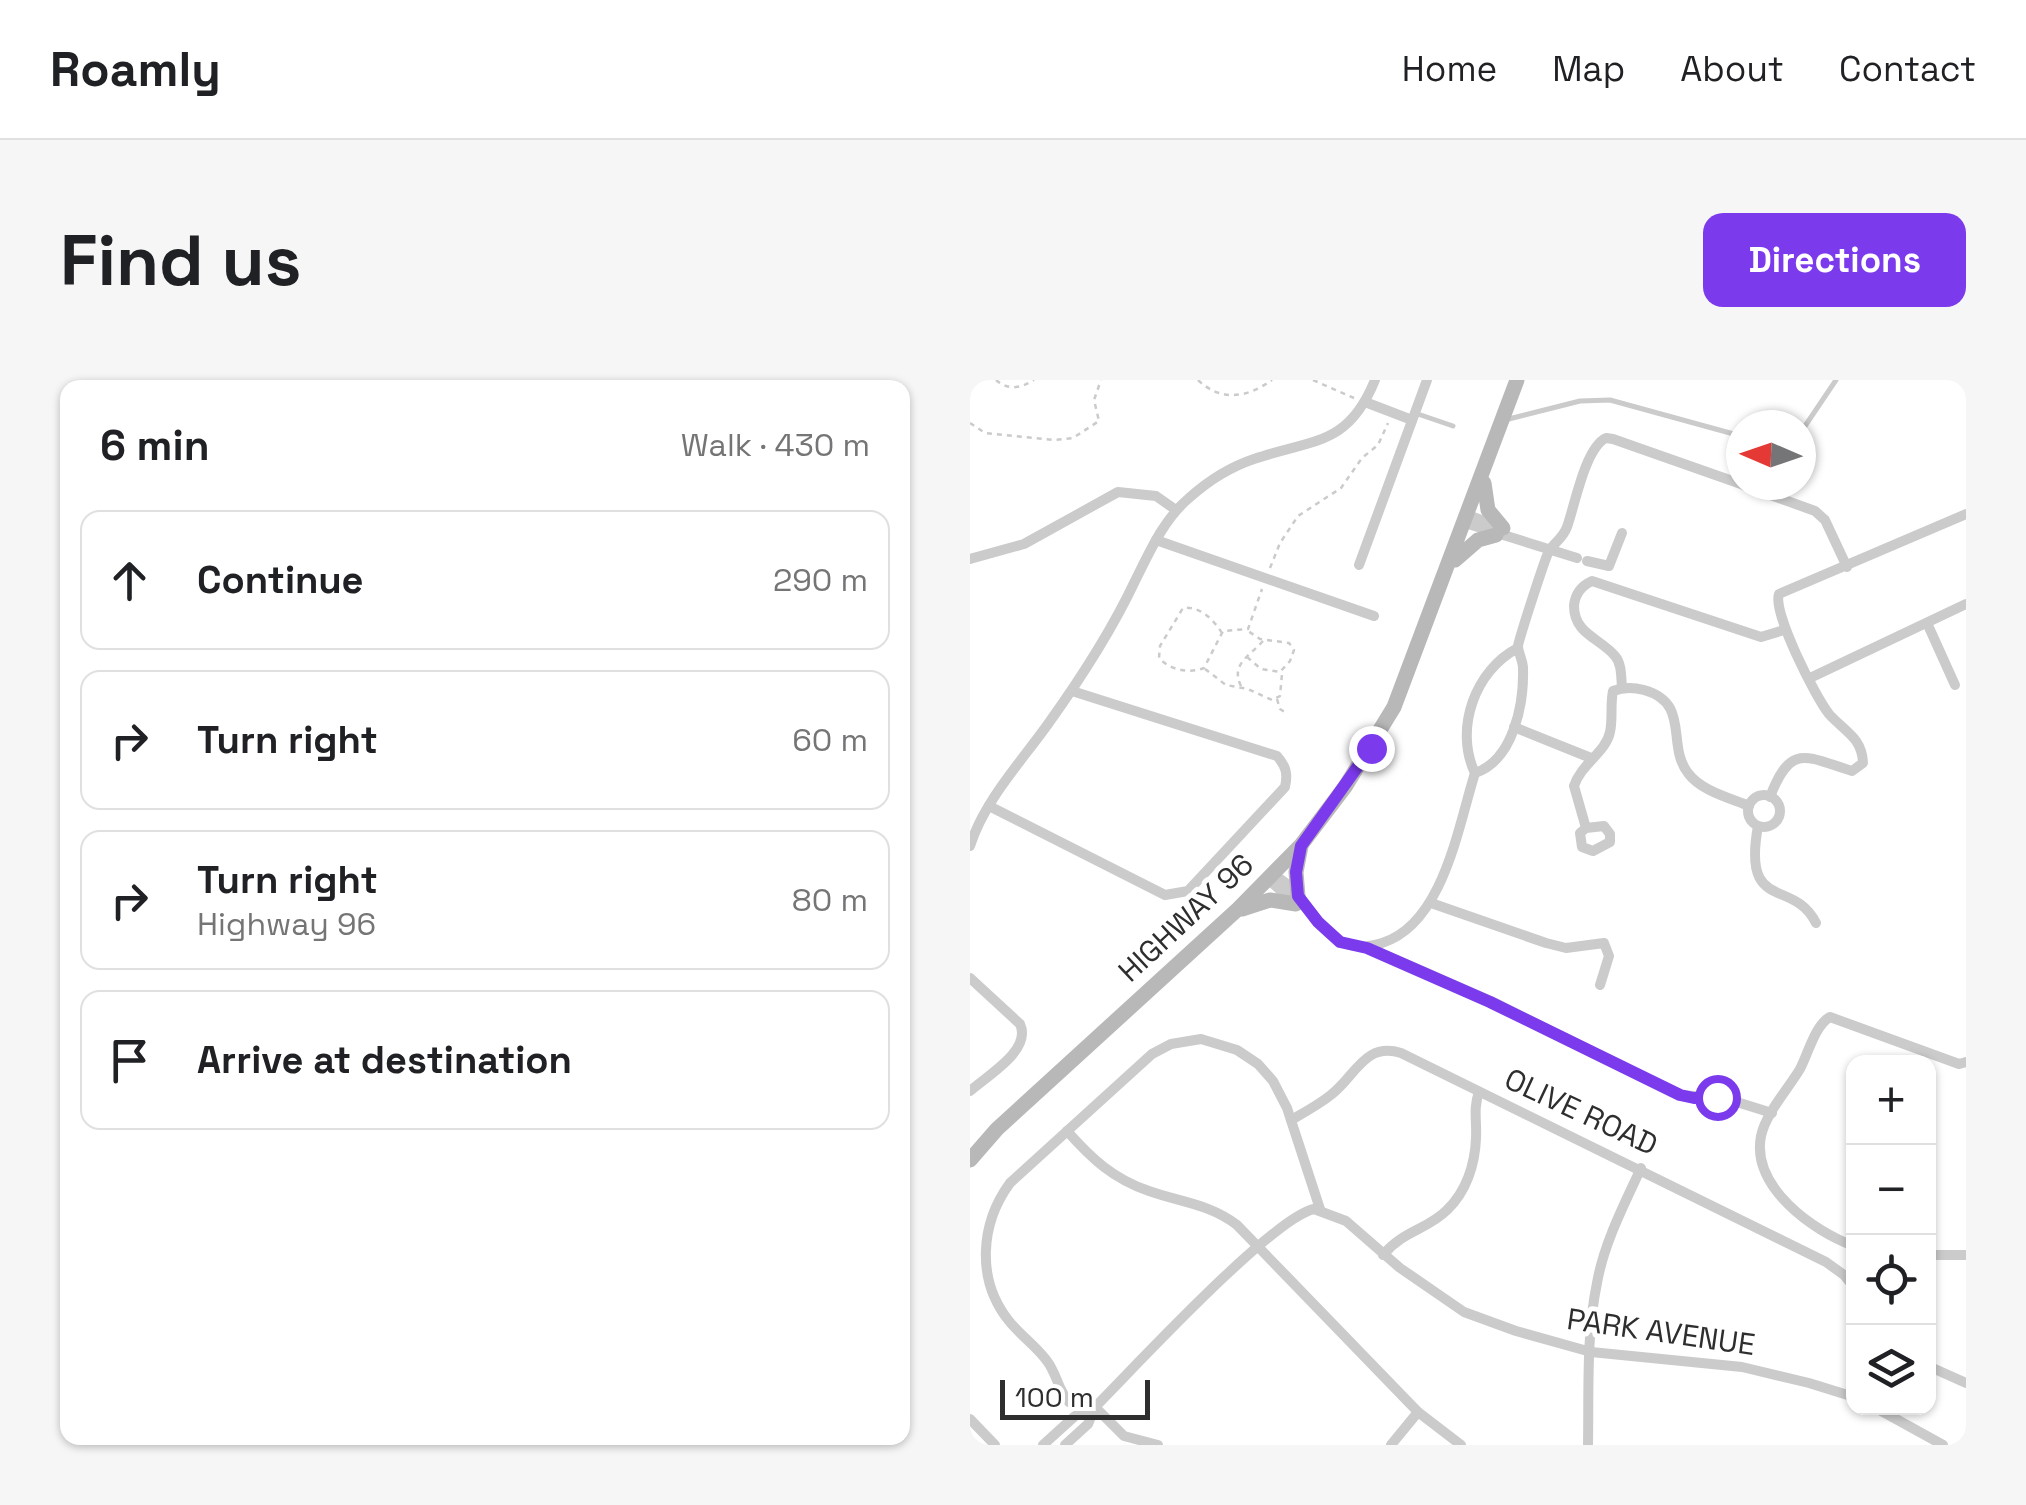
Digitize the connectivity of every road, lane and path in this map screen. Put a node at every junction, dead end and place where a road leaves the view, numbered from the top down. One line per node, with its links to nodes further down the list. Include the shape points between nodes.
1 (996, 380): 2 (path, via 1016,388)
2 (1034, 380)
3 (1101, 380): 16 (path, via 1094,403 1099,420 1073,438 985,433)
4 (1198, 380): 5 (path, via 1228,396)
5 (1272, 380)
6 (1313, 380): 11 (path)
7 (1375, 380): 11 (street)
8 (1426, 380): 14 (street)
9 (1517, 380): 15 (street, HIGHWAY 96)
10 (1836, 380): 12 (lane)
11 (1364, 402): 13 (street); 22 (street, via 1330,436 1240,464)
12 (1816, 410)
13 (1392, 412): 14 (street); 33 (path, via 1381,440 1346,482 1298,516)
14 (1413, 417): 17 (lane); 30 (street)
15 (1502, 420): 18 (lane, via 1610,400); 19 (street, HIGHWAY 96)
16 (970, 423)
17 (1453, 426)
18 (1726, 432)
19 (1483, 475): 24 (street, HIGHWAY 96); 25 (street, via 1488,510)
20 (1726, 479): 28 (street, via 1606,438 1593,448 1566,533)
21 (1785, 500): 32 (street, via 1825,520)
22 (1176, 510): 27 (street); 29 (street, via 1156,496 1118,492 1034,540)
23 (1966, 515): 32 (street)
24 (1467, 519): 25 (street); 31 (street, HIGHWAY 96)
25 (1504, 534): 28 (street); 31 (street, via 1468,546)
26 (1622, 534): 28 (street, via 1609,566)
27 (1156, 540): 33 (street); 49 (street)
28 (1550, 550): 41 (street)
29 (970, 559)
30 (1359, 565)
31 (1449, 566): 61 (street, HIGHWAY 96, via 1394,707)
32 (1847, 567): 38 (street, via 1779,594)
33 (1266, 578): 35 (street); 37 (path)
34 (1966, 604): 36 (street)
35 (1374, 616)
36 (1928, 623): 45 (street); 46 (street)
37 (1246, 630): 39 (path); 40 (path)
38 (1784, 630): 45 (street); 48 (street, via 1761,637 1592,581 1576,596 1575,616 1584,632 1616,656)
39 (1222, 632): 43 (path); 43 (path, via 1206,615 1182,608 1160,646 1165,664)
40 (1264, 640): 42 (path); 44 (path, via 1294,646)
41 (1518, 648): 52 (street, via 1522,688); 54 (street, via 1500,659 1476,692 1466,735)
42 (1247, 656): 44 (path, via 1260,669); 47 (path, via 1237,670)
43 (1204, 668): 47 (path)
44 (1282, 671): 50 (path)
45 (1810, 678): 55 (street, via 1828,712 1854,736 1862,763 1852,771 1814,758 1793,761 1781,769)
46 (1955, 685)
47 (1242, 688): 50 (path)
48 (1622, 688): 53 (street, via 1611,701 1606,742); 57 (street, via 1658,696 1674,714 1687,772)
49 (1072, 691): 56 (street); 56 (street, via 1276,756 1284,764 1284,787 1188,890 1174,895)
50 (1277, 699): 51 (path)
51 (1286, 713)
52 (1514, 727): 53 (street); 54 (street, via 1500,754)
53 (1590, 758): 59 (street, via 1574,786)
54 (1475, 772): 64 (street)
55 (1770, 797): 57 (street); 58 (street, via 1779,817)
56 (989, 806): 60 (street)
57 (1750, 806): 58 (street)
58 (1758, 826): 66 (street, via 1758,876 1810,911)
59 (1586, 828)
60 (971, 837)
61 (1301, 846): 62 (street, HIGHWAY 96); 63 (street)
62 (1270, 877): 63 (street, via 1290,884); 65 (street, HIGHWAY 96)
63 (1300, 903): 65 (street, via 1270,900); 67 (street, via 1340,942)
64 (1431, 904): 67 (street, via 1406,930); 69 (street, via 1566,948 1604,942 1609,956)
65 (1238, 909): 76 (street, HIGHWAY 96)
66 (1816, 923)
67 (1367, 948): 73 (street, via 1680,1095 1724,1098)
68 (970, 978): 71 (street, via 1023,1032 1020,1046)
69 (1600, 985)
70 (1966, 1062): 73 (street, via 1830,1017)
71 (970, 1091)
72 (1479, 1092): 74 (street, OLIVE ROAD, via 1401,1052 1378,1050 1332,1094); 79 (street, OLIVE ROAD); 84 (street, via 1474,1156 1462,1190 1444,1213)
73 (1772, 1113): 81 (street, via 1761,1135 1762,1158 1782,1199 1807,1223)
74 (1292, 1120): 75 (street, via 1258,1064 1226,1045 1193,1040 1152,1054); 80 (street)
75 (1067, 1130): 82 (street, via 1101,1168 1144,1190 1211,1208); 91 (street, via 1003,1193 985,1252 1001,1310 1047,1360)
76 (991, 1135): 77 (street, HIGHWAY 96); 78 (street, HIGHWAY 96)
77 (970, 1148)
78 (970, 1160)
79 (1641, 1168): 86 (street, OLIVE ROAD); 87 (street, via 1597,1280)
80 (1320, 1209): 82 (street, via 1297,1216); 84 (street, PARK AVENUE, via 1346,1221)
81 (1846, 1243)
82 (1260, 1246): 92 (street); 93 (street)
83 (1936, 1254): 85 (street)
84 (1383, 1255): 87 (street, PARK AVENUE, via 1464,1312)
85 (1966, 1256)
86 (1846, 1277)
87 (1590, 1352): 90 (street, PARK AVENUE, via 1742,1367); 104 (street)
88 (1936, 1369): 89 (street)
89 (1966, 1382)
90 (1846, 1395)
91 (1070, 1402)
92 (1095, 1406): 96 (street); 97 (street); 101 (street, via 1124,1436)
93 (1418, 1412): 102 (street); 103 (street)
94 (1889, 1415): 105 (street)
95 (970, 1419): 98 (street)
96 (1071, 1419): 97 (street); 99 (street)
97 (1082, 1431): 100 (street)
98 (995, 1445)
99 (1043, 1445)
100 (1065, 1445)
101 (1158, 1445)
102 (1391, 1445)
103 (1461, 1445)
104 (1588, 1445)
105 (1944, 1445)

